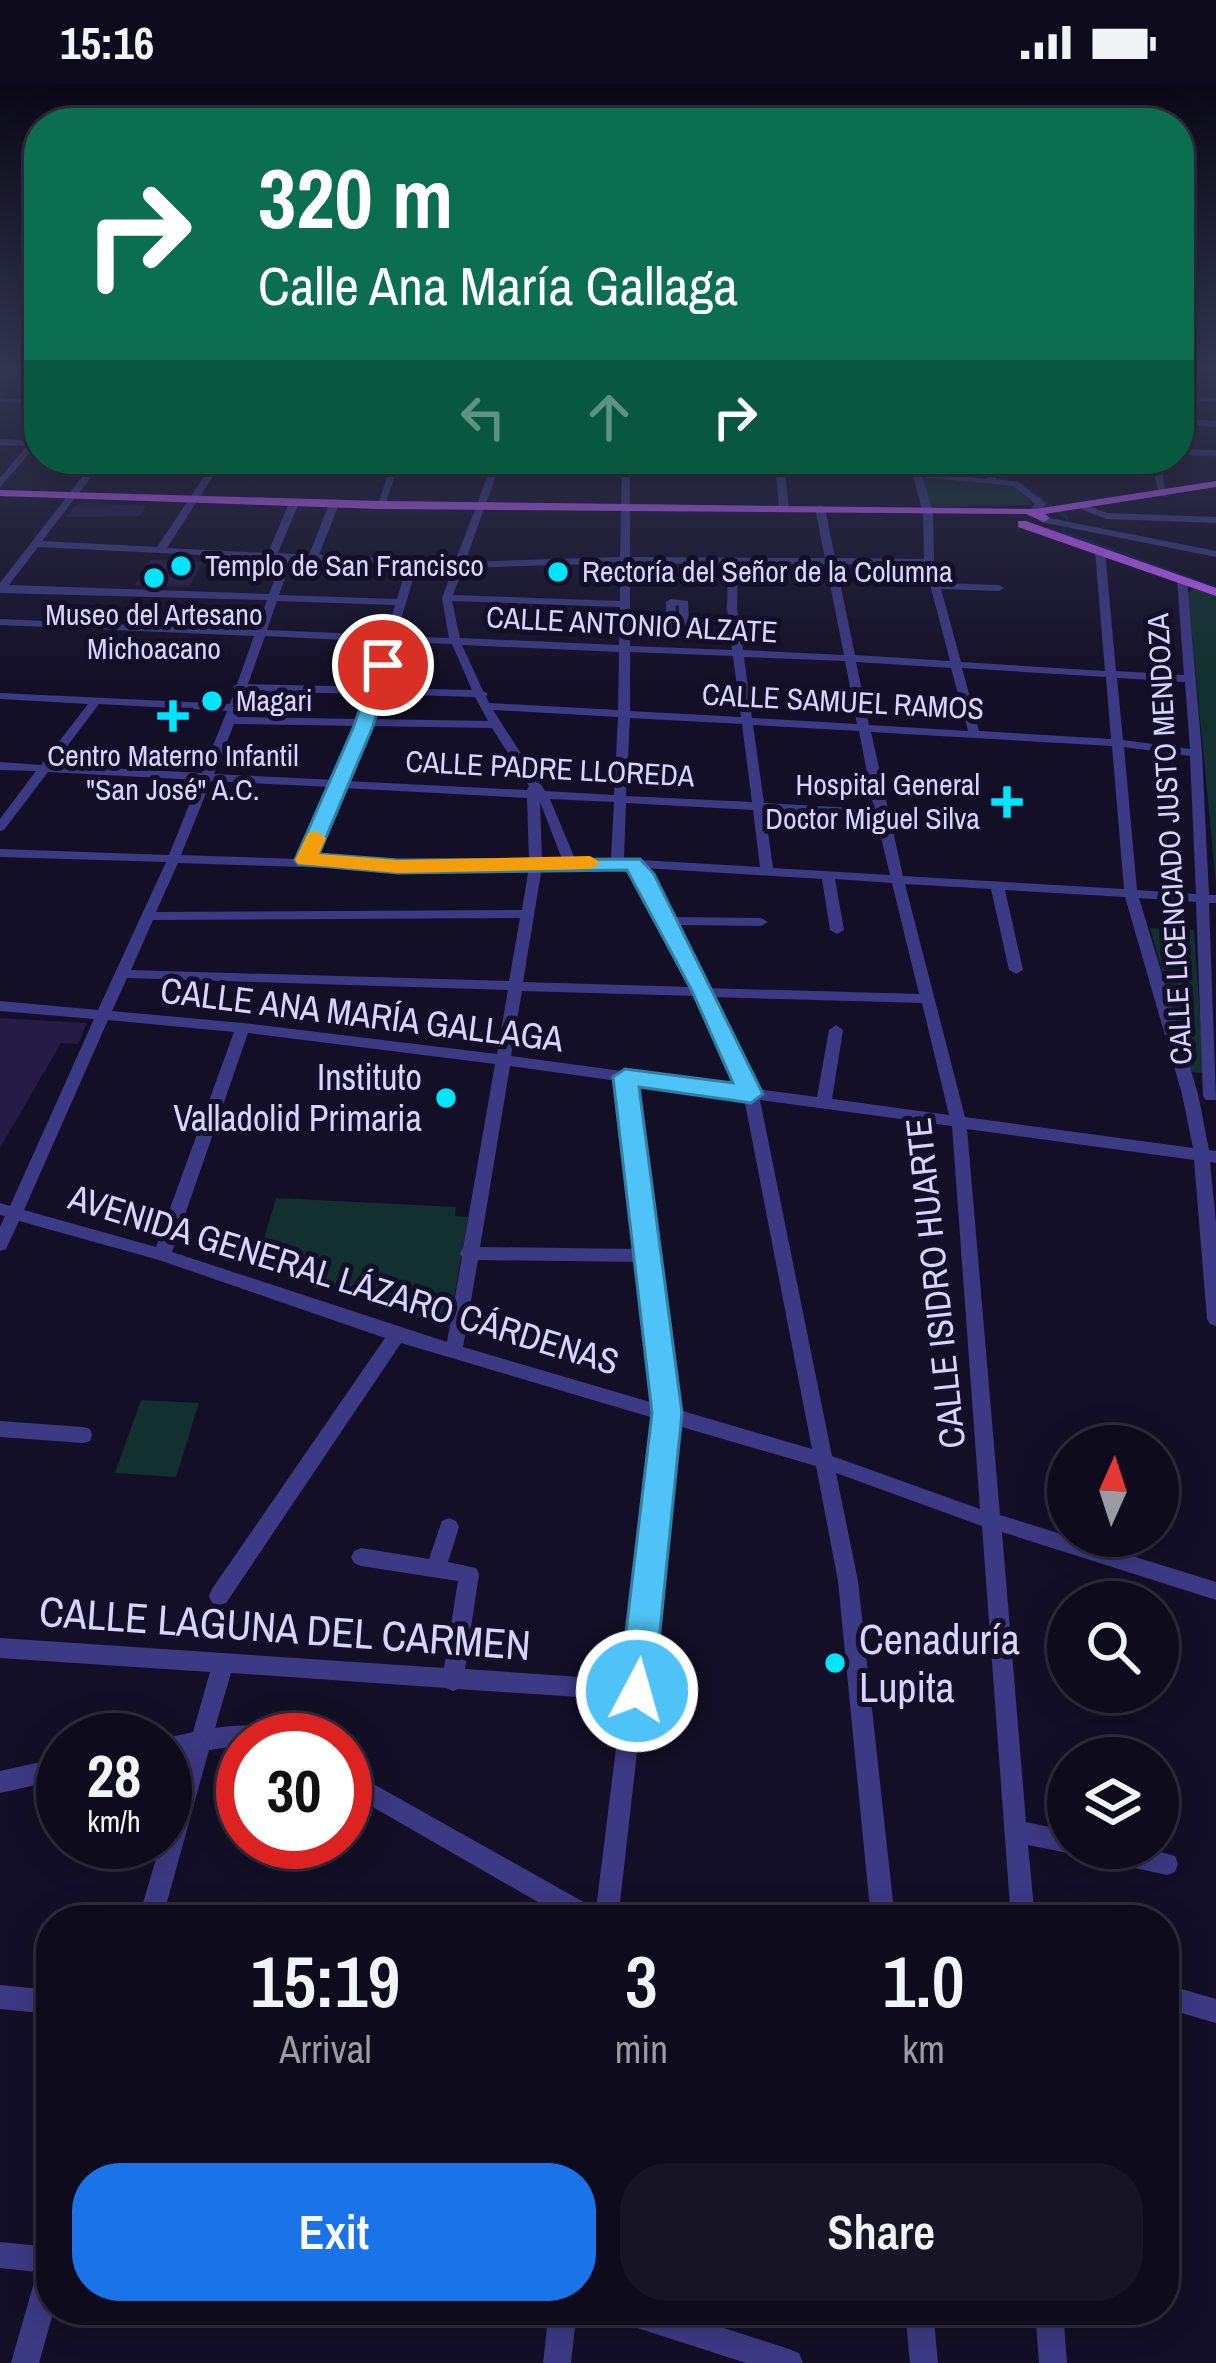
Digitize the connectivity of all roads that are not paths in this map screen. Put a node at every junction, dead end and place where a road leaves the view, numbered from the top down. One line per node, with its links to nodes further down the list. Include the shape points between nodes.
1 (89, 475): 15 (street)
2 (209, 475): 16 (street)
3 (392, 475): 19 (street)
4 (493, 475): 20 (street)
5 (626, 475): 21 (street)
6 (781, 475): 23 (street)
7 (916, 475): 25 (street)
8 (931, 475): 11 (street)
9 (992, 475): 11 (street)
10 (1159, 475): 14 (street)
11 (992, 481): 26 (street, via 1015,484 1041,504)
12 (1216, 484): 14 (main road)
13 (0, 494): 15 (main road)
14 (1164, 495): 22 (main road)
15 (74, 496): 16 (main road); 29 (street)
16 (192, 500): 17 (main road); 30 (street)
17 (294, 503): 18 (main road); 33 (street)
18 (334, 504): 19 (main road); 35 (street)
19 (380, 505): 20 (main road)
20 (483, 506): 21 (main road); 43 (street)
21 (625, 507): 23 (main road); 38 (street)
22 (1082, 507): 26 (main road); 27 (street, via 1106,516)
23 (784, 508): 24 (main road)
24 (820, 508): 25 (main road); 40 (street, CALLE ISIDRO HUARTE)
25 (924, 510): 26 (main road); 28 (main road); 41 (street)
26 (1040, 517): 28 (main road); 32 (street); 47 (main road)
27 (1216, 520)
28 (1022, 524): 31 (main road)
29 (35, 544): 30 (street); 37 (street)
30 (161, 548): 33 (street)
31 (1100, 551): 44 (main road); 65 (street)
32 (1216, 554)
33 (272, 555): 34 (street)
34 (288, 556): 35 (street); 51 (street)
35 (313, 557): 42 (street)
36 (0, 558): 37 (street)
37 (24, 559): 48 (street)
38 (624, 560): 39 (street); 43 (street); 53 (street)
39 (733, 562): 40 (street); 62 (street)
40 (830, 562): 41 (street); 63 (street, CALLE ISIDRO HUARTE)
41 (929, 562): 45 (street)
42 (413, 563): 43 (street); 52 (street)
43 (458, 565): 50 (street)
44 (1182, 579): 47 (main road); 66 (street, CALLE LICENCIADO JUSTO MENDOZA)
45 (936, 586): 46 (street); 64 (street)
46 (999, 588)
47 (1216, 588)
48 (0, 589): 49 (street)
49 (177, 596): 51 (street); 57 (street)
50 (447, 598): 53 (street); 60 (street)
51 (271, 599): 52 (street); 58 (street)
52 (403, 602): 59 (street)
53 (624, 604): 56 (street)
54 (661, 616): 56 (street, via 671,617 670,602 683,602 684,625)
55 (0, 622): 57 (street, CALLE ANTONIO ALZATE)
56 (624, 624): 61 (street)
57 (159, 628): 58 (street, CALLE ANTONIO ALZATE)
58 (260, 632): 59 (street, CALLE ANTONIO ALZATE); 67 (street)
59 (392, 638): 60 (street, CALLE ANTONIO ALZATE); 68 (street)
60 (454, 641): 61 (street, CALLE ANTONIO ALZATE); 70 (street)
61 (622, 650): 62 (street, CALLE ANTONIO ALZATE); 73 (street)
62 (740, 656): 63 (street, CALLE ANTONIO ALZATE); 74 (street)
63 (847, 658): 64 (street, CALLE ANTONIO ALZATE); 77 (street, CALLE ISIDRO HUARTE)
64 (958, 666): 65 (street, CALLE ANTONIO ALZATE); 78 (street)
65 (1115, 675): 66 (street, CALLE ANTONIO ALZATE); 79 (street)
66 (1190, 680): 80 (street, CALLE LICENCIADO JUSTO MENDOZA)
67 (239, 687): 68 (street, CALLE SAMUEL RAMOS); 72 (street)
68 (374, 692): 70 (street, CALLE SAMUEL RAMOS); 76 (street)
69 (0, 696): 71 (street)
70 (484, 700): 73 (street, CALLE SAMUEL RAMOS); 75 (street)
71 (94, 702): 72 (street); 82 (street)
72 (231, 714): 76 (street); 83 (street)
73 (624, 714): 74 (street, CALLE SAMUEL RAMOS); 86 (street)
74 (750, 719): 77 (street, CALLE SAMUEL RAMOS); 87 (street)
75 (498, 725): 76 (street); 85 (street)
76 (364, 726): 84 (street)
77 (862, 726): 78 (street, CALLE SAMUEL RAMOS); 88 (street, CALLE ISIDRO HUARTE)
78 (974, 734): 79 (street, CALLE SAMUEL RAMOS)
79 (1121, 743): 80 (street, CALLE SAMUEL RAMOS); 100 (street)
80 (1196, 753): 101 (street, CALLE LICENCIADO JUSTO MENDOZA)
81 (0, 766): 82 (street, CALLE PADRE LLOREDA)
82 (43, 767): 83 (street, CALLE PADRE LLOREDA); 89 (street)
83 (206, 777): 84 (street, CALLE PADRE LLOREDA); 91 (street)
84 (339, 785): 85 (street, CALLE PADRE LLOREDA); 92 (street)
85 (536, 792): 86 (street, CALLE PADRE LLOREDA); 93 (street); 95 (street)
86 (621, 800): 87 (street, CALLE PADRE LLOREDA); 94 (street)
87 (761, 808): 88 (street, CALLE PADRE LLOREDA); 96 (street)
88 (880, 813): 98 (street, CALLE ISIDRO HUARTE)
89 (0, 827)
90 (0, 853): 91 (street)
91 (173, 860): 92 (street); 103 (street)
92 (306, 860): 95 (street)
93 (570, 863): 94 (street); 95 (street)
94 (625, 863): 96 (street); 104 (street, via 644,874)
95 (536, 865): 102 (street)
96 (767, 872): 97 (street)
97 (828, 876): 98 (street); 106 (street)
98 (899, 882): 99 (street); 111 (street, CALLE ISIDRO HUARTE)
99 (997, 885): 100 (street); 107 (street)
100 (1131, 894): 101 (street); 119 (street)
101 (1209, 898): 120 (street, CALLE LICENCIADO JUSTO MENDOZA)
102 (526, 914): 103 (street); 109 (street)
103 (149, 916): 108 (street)
104 (667, 921): 105 (street); 110 (street)
105 (761, 922)
106 (837, 930)
107 (1016, 970)
108 (124, 974): 109 (street); 113 (street)
109 (516, 986): 110 (street); 116 (street)
110 (704, 991): 111 (street); 118 (street)
111 (928, 1000): 122 (street, CALLE ISIDRO HUARTE)
112 (0, 1006): 113 (street, CALLE ANA MARÍA GALLAGA)
113 (106, 1014): 114 (street, CALLE ANA MARÍA GALLAGA); 124 (street)
114 (243, 1028): 116 (street, CALLE ANA MARÍA GALLAGA); 127 (street)
115 (836, 1030): 121 (street)
116 (504, 1060): 117 (street, CALLE ANA MARÍA GALLAGA); 126 (street)
117 (625, 1077): 118 (street, CALLE ANA MARÍA GALLAGA); 128 (street)
118 (751, 1094): 121 (street, CALLE ANA MARÍA GALLAGA); 136 (street)
119 (1190, 1094): 120 (street); 123 (street)
120 (1213, 1097)
121 (824, 1104): 122 (street, CALLE ANA MARÍA GALLAGA)
122 (959, 1123): 123 (street, CALLE ANA MARÍA GALLAGA); 137 (street, CALLE ISIDRO HUARTE)
123 (1209, 1156): 129 (street)
124 (8, 1211): 125 (street); 127 (street, AVENIDA GENERAL LÁZARO CÁRDENAS)
125 (0, 1245)
126 (468, 1253): 128 (street); 132 (street)
127 (162, 1255): 131 (street, AVENIDA GENERAL LÁZARO CÁRDENAS)
128 (647, 1256): 133 (street)
129 (1213, 1257): 130 (street)
130 (1216, 1319)
131 (397, 1335): 132 (street, AVENIDA GENERAL LÁZARO CÁRDENAS); 142 (street)
132 (454, 1351): 133 (street, AVENIDA GENERAL LÁZARO CÁRDENAS)
133 (667, 1413): 136 (street, AVENIDA GENERAL LÁZARO CÁRDENAS); 146 (street)
134 (0, 1429): 135 (street)
135 (83, 1435)
136 (828, 1462): 137 (street, AVENIDA GENERAL LÁZARO CÁRDENAS); 158 (street)
137 (993, 1521): 141 (street, AVENIDA GENERAL LÁZARO CÁRDENAS); 153 (street, CALLE ISIDRO HUARTE)
138 (449, 1527): 140 (street)
139 (361, 1557): 140 (street)
140 (436, 1568): 145 (street, via 469,1574)
141 (1216, 1591)
142 (219, 1596)
143 (0, 1648): 144 (street, CALLE LAGUNA DEL CARMEN)
144 (223, 1664): 145 (street, CALLE LAGUNA DEL CARMEN); 148 (street)
145 (453, 1681): 146 (street, CALLE LAGUNA DEL CARMEN)
146 (637, 1691): 157 (street)
147 (216, 1737): 148 (street)
148 (202, 1739): 149 (street); 155 (street)
149 (192, 1741)
150 (36, 1774): 151 (street)
151 (0, 1782)
152 (372, 1794): 156 (street)
153 (1014, 1831): 154 (street); 159 (street, CALLE ISIDRO HUARTE)
154 (1047, 1838)
155 (154, 1905)
156 (566, 1905)
157 (608, 1905)
158 (881, 1905)
159 (1021, 1905)
160 (0, 1997): 162 (street)
161 (1179, 2000): 163 (street)
162 (36, 2001)
163 (1216, 2011)
164 (0, 2255): 165 (street)
165 (36, 2259)
166 (36, 2324): 171 (street)
167 (561, 2325): 172 (street)
168 (671, 2325): 173 (street)
169 (920, 2325): 174 (street)
170 (1050, 2325): 175 (street)
171 (25, 2363)
172 (556, 2363)
173 (789, 2363)
174 (924, 2363)
175 (1053, 2363)

